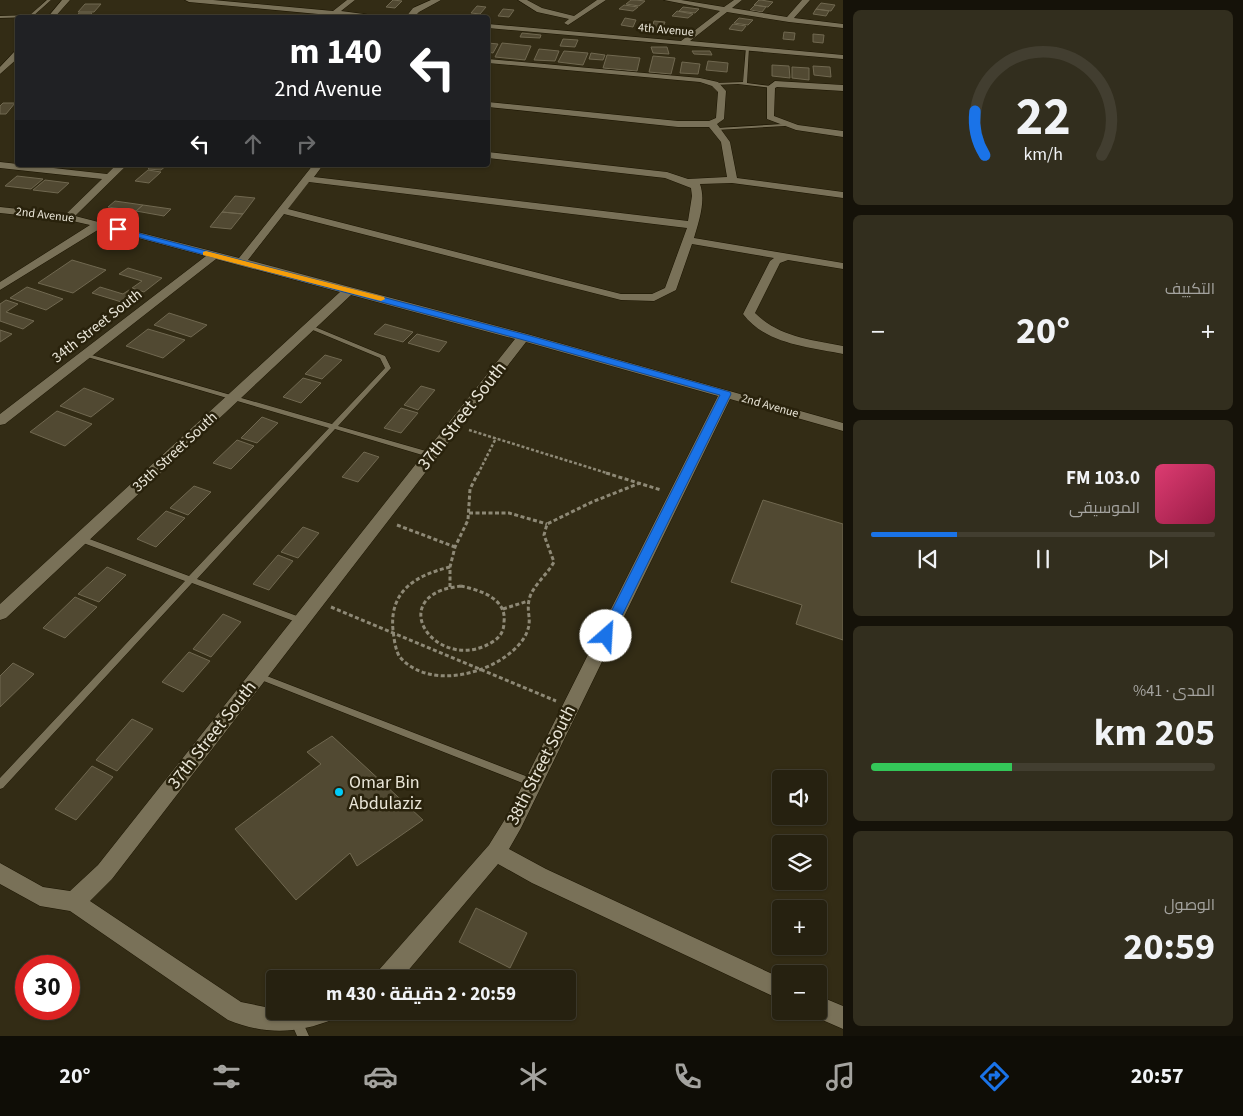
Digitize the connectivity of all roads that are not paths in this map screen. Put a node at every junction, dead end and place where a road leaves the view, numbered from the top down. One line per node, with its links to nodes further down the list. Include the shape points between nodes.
1 (48, 0): 17 (lane)
2 (66, 0): 18 (street)
3 (189, 0): 12 (street)
4 (351, 0): 15 (street)
5 (437, 0): 21 (street)
6 (522, 0): 23 (street, via 540,10)
7 (602, 0): 23 (street)
8 (669, 0): 14 (street)
9 (738, 0): 14 (street)
10 (795, 0): 11 (street)
11 (805, 1): 24 (street)
12 (244, 2): 13 (street)
13 (286, 8): 15 (street); 19 (street)
14 (726, 9): 24 (street); 28 (street)
15 (334, 13): 20 (street)
16 (0, 15): 22 (lane)
17 (30, 15)
18 (53, 15)
19 (280, 15)
20 (357, 15)
21 (411, 15)
22 (15, 16)
23 (574, 18): 27 (street)
24 (789, 20): 26 (street)
25 (490, 26): 27 (street, 4th Avenue)
26 (843, 26)
27 (557, 32): 28 (street, 4th Avenue)
28 (683, 43): 29 (street, 4th Avenue)
29 (748, 48): 30 (street, 4th Avenue); 35 (lane)
30 (841, 55)
31 (15, 56): 33 (street)
32 (490, 61): 34 (street)
33 (0, 72)
34 (715, 84): 35 (lane); 40 (street, via 722,91 720,119)
35 (745, 84): 36 (lane)
36 (771, 87): 37 (street, via 795,84); 39 (street, via 770,117)
37 (843, 88)
38 (490, 105): 40 (street)
39 (783, 125): 40 (lane); 41 (street)
40 (714, 127): 50 (street, via 727,142)
41 (843, 134)
42 (490, 155): 51 (street, via 667,175)
43 (0, 165): 44 (street)
44 (15, 166)
45 (27, 167): 48 (street)
46 (120, 167): 48 (street)
47 (316, 167): 49 (street)
48 (110, 177): 55 (street)
49 (307, 179): 54 (street); 57 (street)
50 (732, 180): 51 (street); 52 (street)
51 (689, 182): 57 (street, via 696,186 699,196)
52 (843, 195)
53 (0, 210): 55 (street, 2nd Avenue)
54 (283, 211): 58 (street, via 621,297 654,298 670,290); 61 (street)
55 (68, 217): 56 (street, 2nd Avenue)
56 (99, 224): 59 (street, 2nd Avenue); 63 (street)
57 (692, 226): 58 (street)
58 (688, 240): 60 (street)
59 (214, 255): 61 (street, 2nd Avenue); 68 (street, 34th Street South)
60 (787, 257): 62 (street); 67 (street, via 776,261 749,314 758,325 776,334)
61 (241, 262): 64 (street, 2nd Avenue)
62 (843, 266)
63 (0, 287)
64 (349, 290): 65 (street, 35th Street South); 66 (street, 2nd Avenue)
65 (310, 327): 70 (street, 35th Street South); 72 (lane, via 383,357 388,368)
66 (524, 337): 69 (street, 2nd Avenue); 74 (street, 37th Street South)
67 (843, 350)
68 (86, 355): 70 (lane); 71 (street, 34th Street South)
69 (726, 394): 73 (street, 2nd Avenue); 80 (street, 38th Street South)
70 (234, 397): 72 (lane); 75 (street, 35th Street South)
71 (0, 421)
72 (334, 427): 74 (lane); 76 (lane)
73 (843, 427)
74 (432, 455): 78 (street, 37th Street South)
75 (81, 539): 76 (lane); 77 (street, 35th Street South)
76 (191, 580): 78 (lane); 81 (lane)
77 (0, 614)
78 (302, 621): 79 (street, 37th Street South)
79 (259, 676): 80 (lane); 84 (street, 37th Street South, via 105,872)
80 (533, 783): 82 (street, 38th Street South)
81 (0, 785)
82 (496, 852): 85 (street); 86 (street, via 539,876)
83 (0, 873): 84 (street, via 40,896)
84 (74, 902): 90 (street, via 236,1012)
85 (394, 970)
86 (772, 986)
87 (827, 1011): 88 (street)
88 (843, 1018)
89 (312, 1020): 90 (street)
90 (299, 1028)

